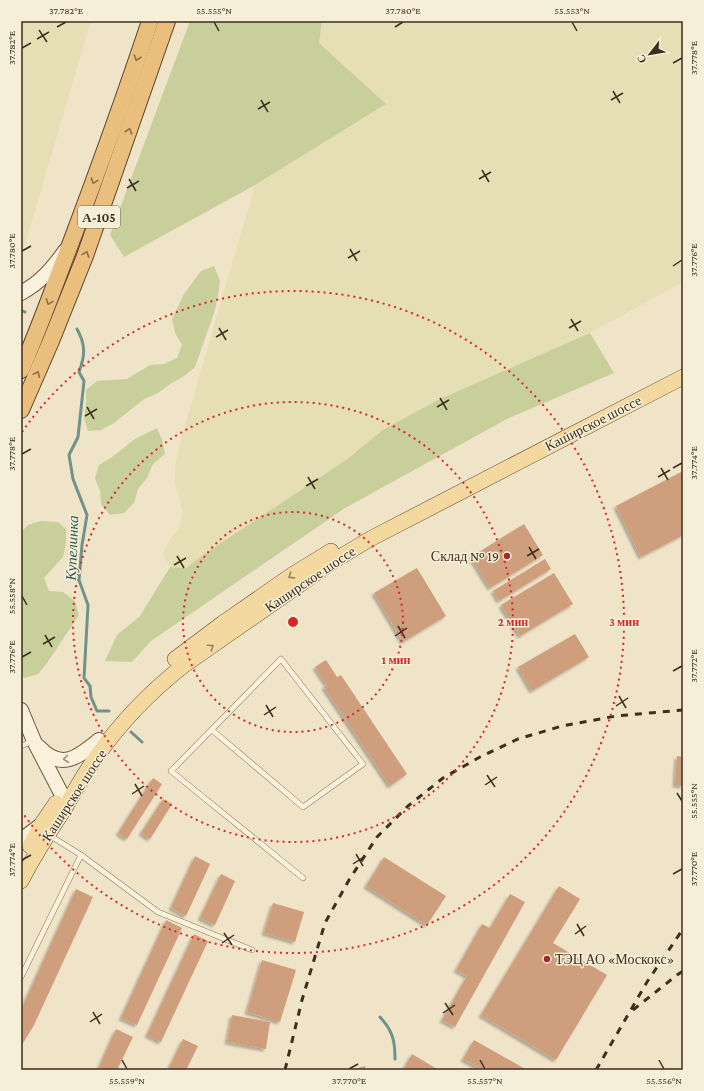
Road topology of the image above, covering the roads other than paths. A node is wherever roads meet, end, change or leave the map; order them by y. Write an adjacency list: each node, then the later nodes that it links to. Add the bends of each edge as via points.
1 (150, 21): 3 (highway, А-105, one-way to 3)
2 (167, 21): 8 (highway, А-105, one-way to 2, via 85,256)
3 (74, 237): 4 (main road, via 40,281); 6 (highway, А-105, one-way to 6)
4 (21, 293)
5 (683, 367): 11 (main road, Каширское шоссе, one-way to 11, via 359,534 292,575 223,623 159,673 133,698)
6 (21, 370)
7 (683, 377): 14 (main road, Каширское шоссе, one-way to 7, via 122,725 152,692 183,666 335,560 370,539)
8 (21, 410)
9 (22, 714): 12 (main road)
10 (212, 730): 10 (lane, via 281,659 363,764 303,807); 18 (lane, via 172,771)
11 (99, 740): 12 (main road, one-way to 12, via 69,760 51,757); 13 (main road, Каширское шоссе)
12 (27, 743): 13 (main road)
13 (62, 795): 14 (main road, Каширское шоссе)
14 (44, 830): 15 (main road); 16 (lane); 17 (main road, Каширское шоссе); 19 (main road, Каширское шоссе)
15 (21, 840)
16 (82, 854): 20 (lane, via 158,912); 21 (lane)
17 (21, 863)
18 (304, 878)
19 (21, 881)
20 (252, 950)
21 (21, 977)

